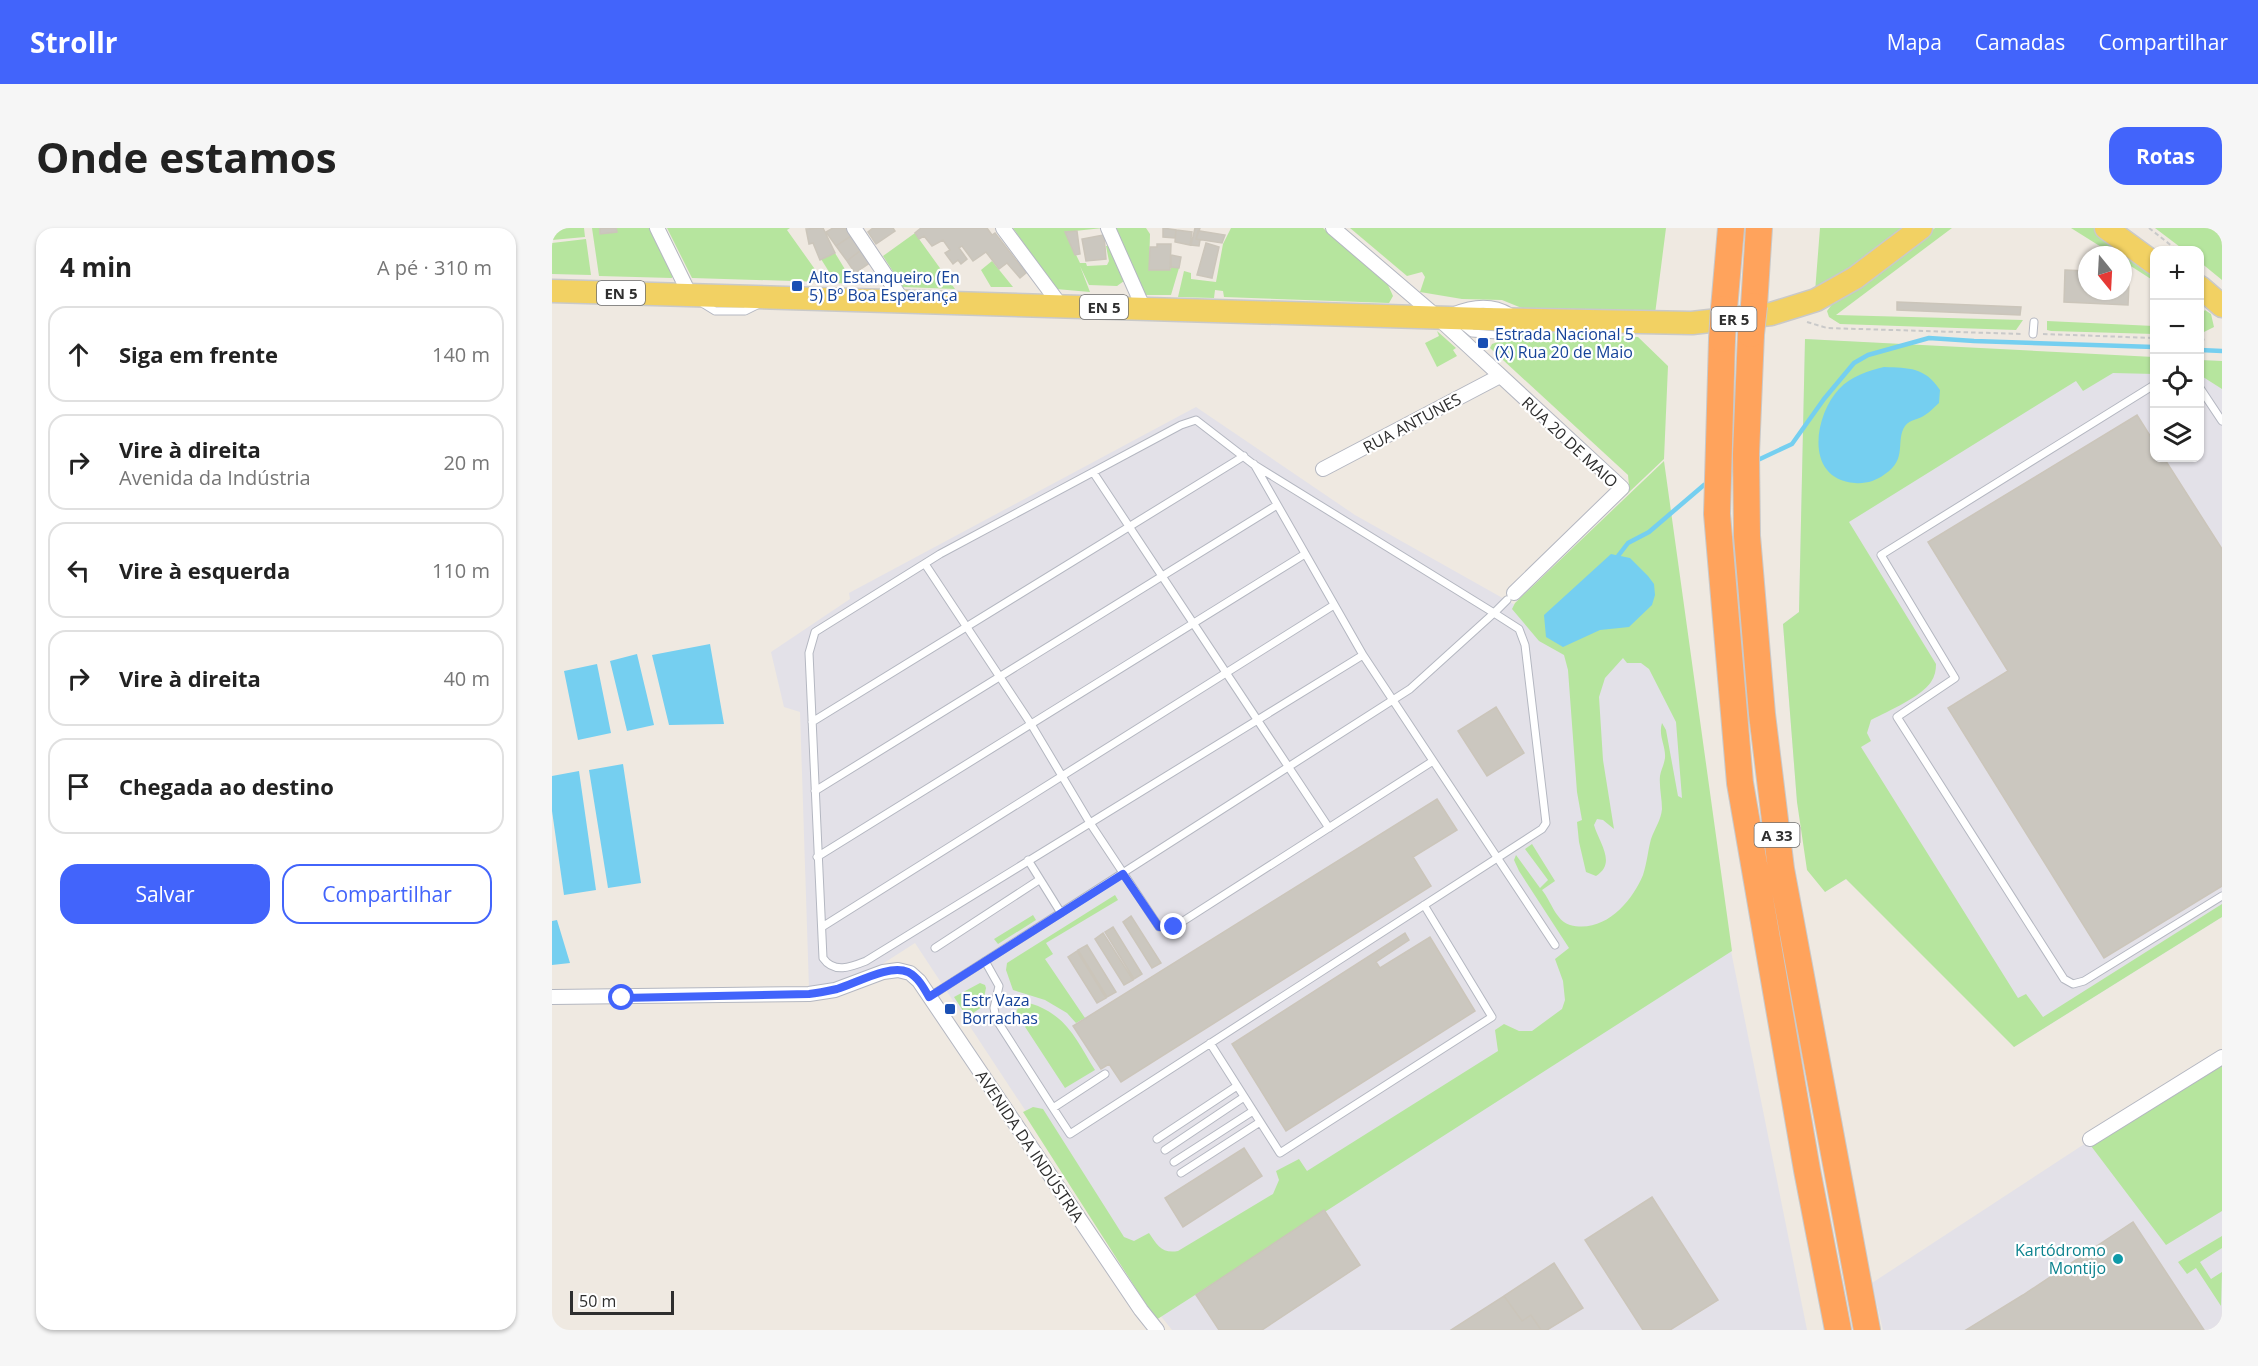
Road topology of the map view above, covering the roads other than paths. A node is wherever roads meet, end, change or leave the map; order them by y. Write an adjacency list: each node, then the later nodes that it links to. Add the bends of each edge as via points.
1 (657, 228): 15 (street)
2 (854, 228): 17 (street)
3 (1003, 228): 18 (street)
4 (1108, 228): 20 (street)
5 (1333, 228): 22 (street, RUA 20 DE MAIO)
6 (1731, 228): 84 (highway, A 33, bridge, via 1722,339 1717,514 1740,783)
7 (1759, 228): 85 (highway, A 33, bridge, via 1746,454 1747,537 1763,726 1781,868)
8 (1921, 228): 22 (main road, ER 5, via 1848,283 1822,297 1755,317 1692,323)
9 (2106, 228): 12 (main road)
10 (2126, 228): 11 (main road)
11 (2150, 248)
12 (2150, 260)
13 (552, 291): 15 (main road, EN 5)
14 (2204, 291): 19 (main road)
15 (690, 295): 17 (main road, EN 5)
16 (2204, 299): 21 (main road)
17 (903, 301): 18 (main road, EN 5)
18 (1061, 306): 20 (main road, EN 5)
19 (2222, 306)
20 (1144, 309): 22 (main road, EN 5)
21 (2222, 312)
22 (1446, 318): 25 (street, RUA 20 DE MAIO)
23 (2034, 322): 24 (lane)
24 (2033, 334)
25 (1500, 376): 31 (street, RUA ANTUNES); 38 (street, RUA 20 DE MAIO, via 1622,488)
26 (2150, 387): 61 (lane, via 1881,555 1955,678 1897,717 2064,979 2073,984 2084,981)
27 (2204, 394): 28 (lane)
28 (2222, 421)
29 (1244, 456): 30 (lane); 32 (lane, via 1196,420); 34 (lane)
30 (1253, 464): 33 (lane); 40 (lane)
31 (1323, 470)
32 (1094, 472): 34 (lane); 36 (lane)
33 (1276, 505): 35 (lane); 37 (lane)
34 (1129, 526): 37 (lane); 42 (lane)
35 (1305, 554): 39 (lane); 41 (lane)
36 (925, 564): 42 (lane); 48 (lane, via 814,633 809,653)
37 (1162, 575): 41 (lane); 45 (lane)
38 (1510, 597): 40 (lane)
39 (1334, 605): 43 (lane); 44 (lane)
40 (1494, 613): 46 (lane); 57 (lane, via 1519,629 1525,645 1546,823)
41 (1194, 623): 44 (lane); 49 (lane)
42 (967, 627): 45 (lane); 48 (lane)
43 (1363, 655): 46 (lane); 47 (lane)
44 (1227, 672): 47 (lane); 52 (lane)
45 (1000, 676): 49 (lane); 53 (lane)
46 (1393, 700): 50 (lane); 51 (lane)
47 (1258, 720): 51 (lane); 54 (lane)
48 (812, 722): 53 (lane)
49 (1031, 724): 52 (lane); 56 (lane)
50 (1433, 761): 55 (lane); 57 (lane)
51 (1289, 767): 55 (lane); 59 (lane)
52 (1061, 776): 54 (lane); 64 (lane)
53 (815, 791): 56 (lane)
54 (1090, 823): 58 (lane); 59 (lane)
55 (1329, 828): 59 (lane, via 1174,927 1159,927)
56 (817, 857): 64 (lane)
57 (1497, 858): 62 (lane); 65 (lane)
58 (1028, 860): 60 (lane); 64 (lane, via 866,961 848,968 834,968 823,958)
59 (1123, 874): 63 (lane)
60 (1039, 880): 63 (lane); 66 (lane)
61 (2222, 896)
62 (1424, 905): 70 (lane); 77 (lane, via 1492,1017 1280,1153)
63 (1061, 913): 67 (lane)
64 (822, 927)
65 (1555, 945)
66 (935, 948)
67 (985, 961): 68 (lane); 75 (lane, via 999,986 996,1019)
68 (929, 997): 69 (street, AVENIDA DA INDÚSTRIA, via 919,981 898,969 835,990 809,994); 83 (street, AVENIDA DA INDÚSTRIA)
69 (552, 998)
70 (1210, 1043): 73 (lane); 75 (lane, via 1070,1134)
71 (2222, 1057): 79 (street)
72 (1106, 1074): 75 (lane)
73 (1237, 1086): 74 (lane); 78 (lane)
74 (1244, 1097): 76 (lane); 80 (lane)
75 (1053, 1108)
76 (1253, 1111): 77 (lane); 81 (lane)
77 (1260, 1122): 82 (lane)
78 (1157, 1138)
79 (2090, 1138)
80 (1165, 1150)
81 (1174, 1162)
82 (1181, 1173)
83 (1157, 1330)
84 (1838, 1330)
85 (1867, 1330)

